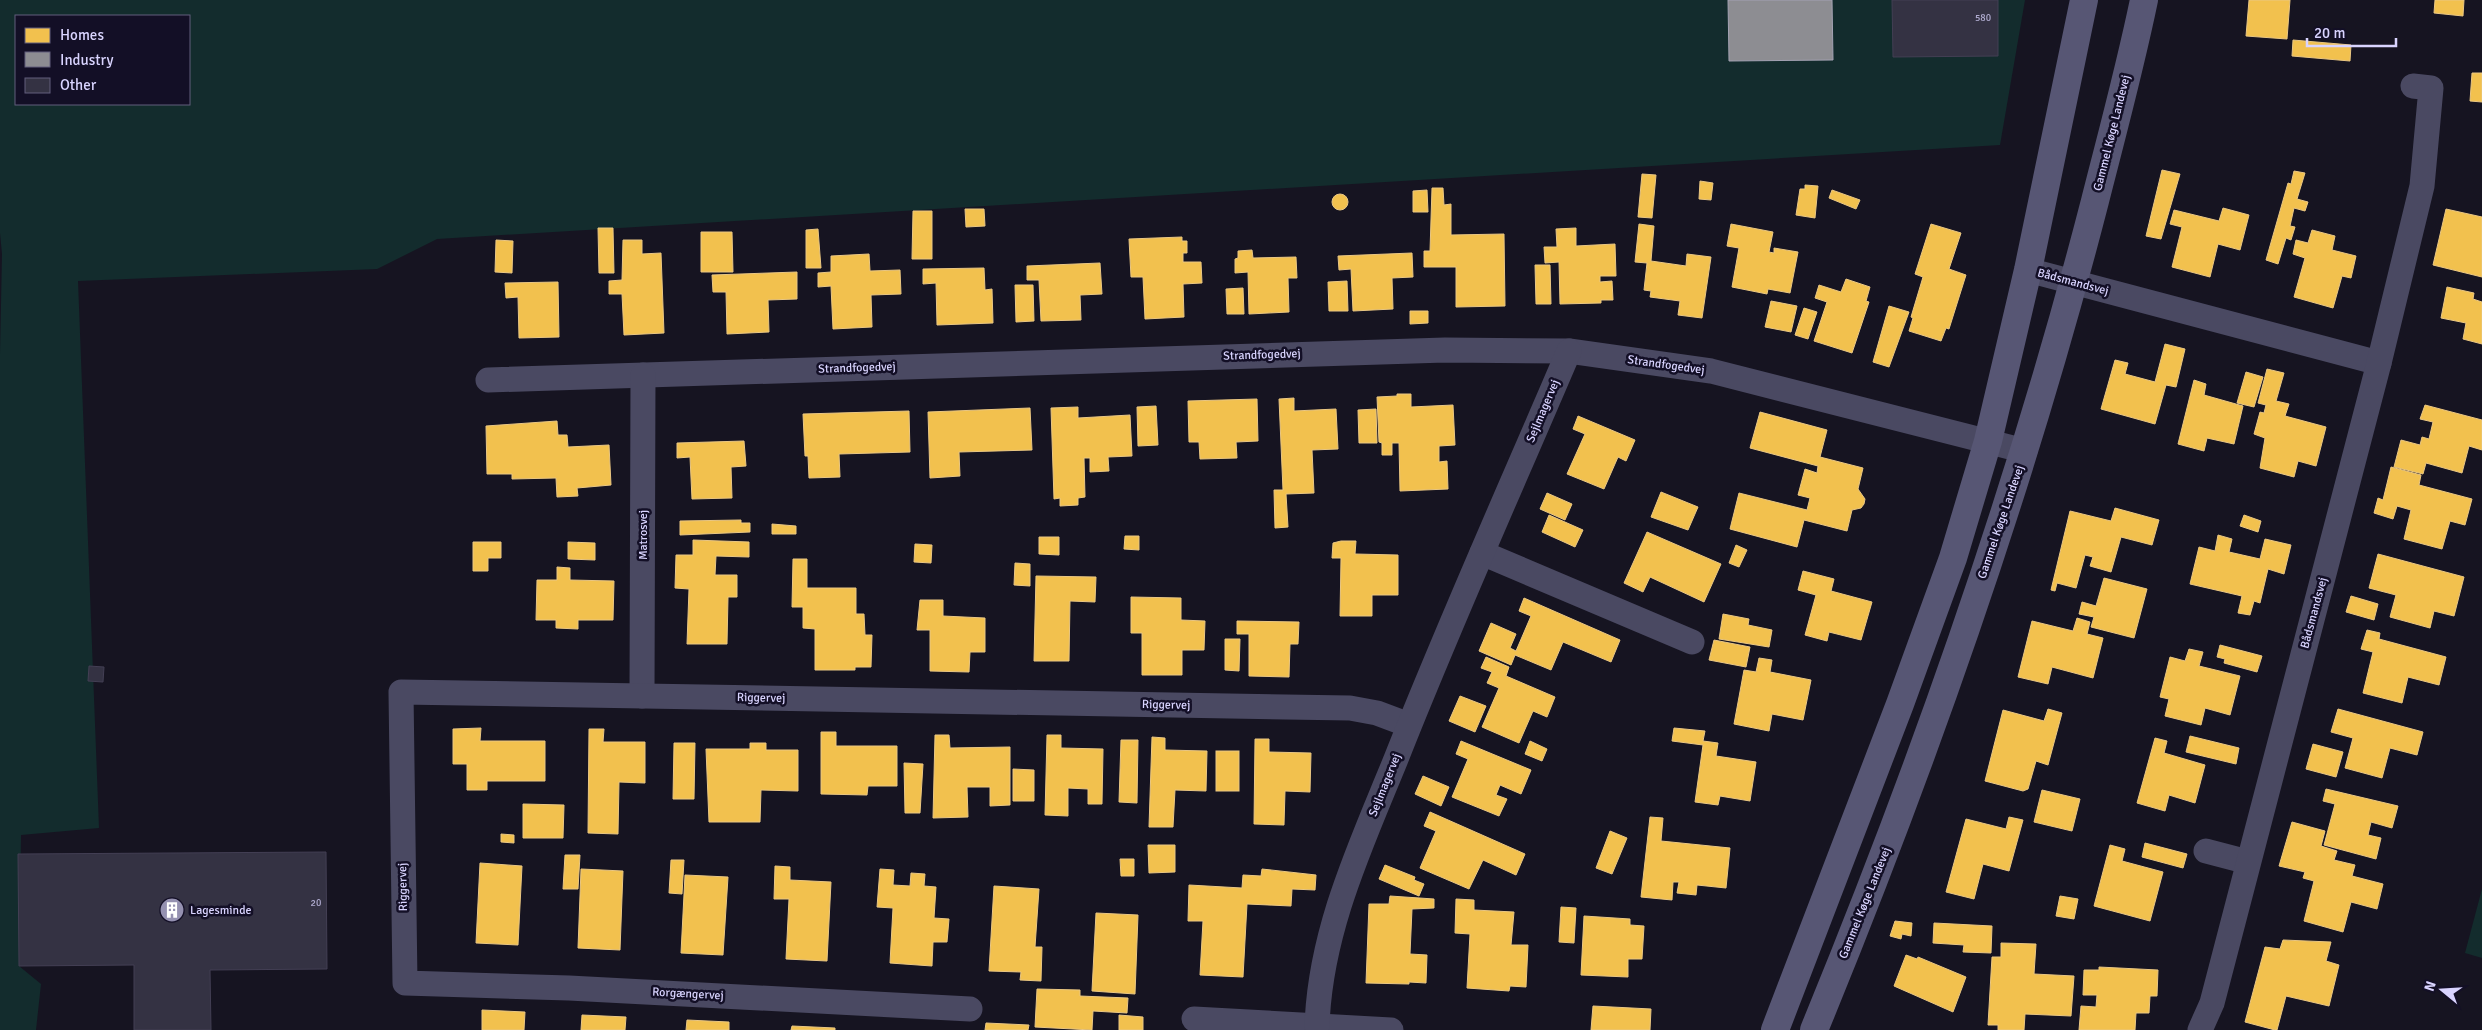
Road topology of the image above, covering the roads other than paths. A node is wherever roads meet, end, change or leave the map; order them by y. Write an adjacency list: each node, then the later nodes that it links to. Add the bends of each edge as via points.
1 (2084, 0): 4 (main road)
2 (2144, 0): 5 (main road, Gammel Køge Landevej)
3 (2413, 86): 7 (street, Bådsmandsvej, via 2431,88 2422,186)
4 (2028, 270): 5 (street, Bådsmandsvej); 10 (main road)
5 (2074, 282): 7 (street, Bådsmandsvej); 11 (main road, Gammel Køge Landevej)
6 (1568, 352): 8 (street, Strandfogedvej, via 1445,350); 10 (street, Strandfogedvej, via 1712,371); 12 (street, Sejlmagervej)
7 (2379, 363): 17 (street, Bådsmandsvej)
8 (643, 375): 9 (street, Strandfogedvej); 14 (street, Matrosvej)
9 (488, 380)
10 (1988, 441): 11 (street, Strandfogedvej); 23 (main road, via 1928,628)
11 (2025, 451): 24 (main road, Gammel Køge Landevej, via 1880,868)
12 (1482, 553): 13 (street); 15 (street, Sejlmagervej)
13 (1692, 642)
14 (642, 696): 15 (street, Riggervej, via 1350,708 1377,713); 18 (street, Riggervej, via 401,692)
15 (1409, 725): 21 (street, Sejlmagervej, via 1341,895 1318,997)
16 (2206, 851): 17 (street)
17 (2248, 862): 25 (street, Bådsmandsvej, via 2212,1003)
18 (404, 983): 19 (street, Rorgængervej, via 569,988)
19 (970, 1009)
20 (1194, 1019): 21 (street)
21 (1317, 1026): 22 (street)
22 (1391, 1030)
23 (1775, 1030)
24 (1814, 1030)
25 (2200, 1030)

